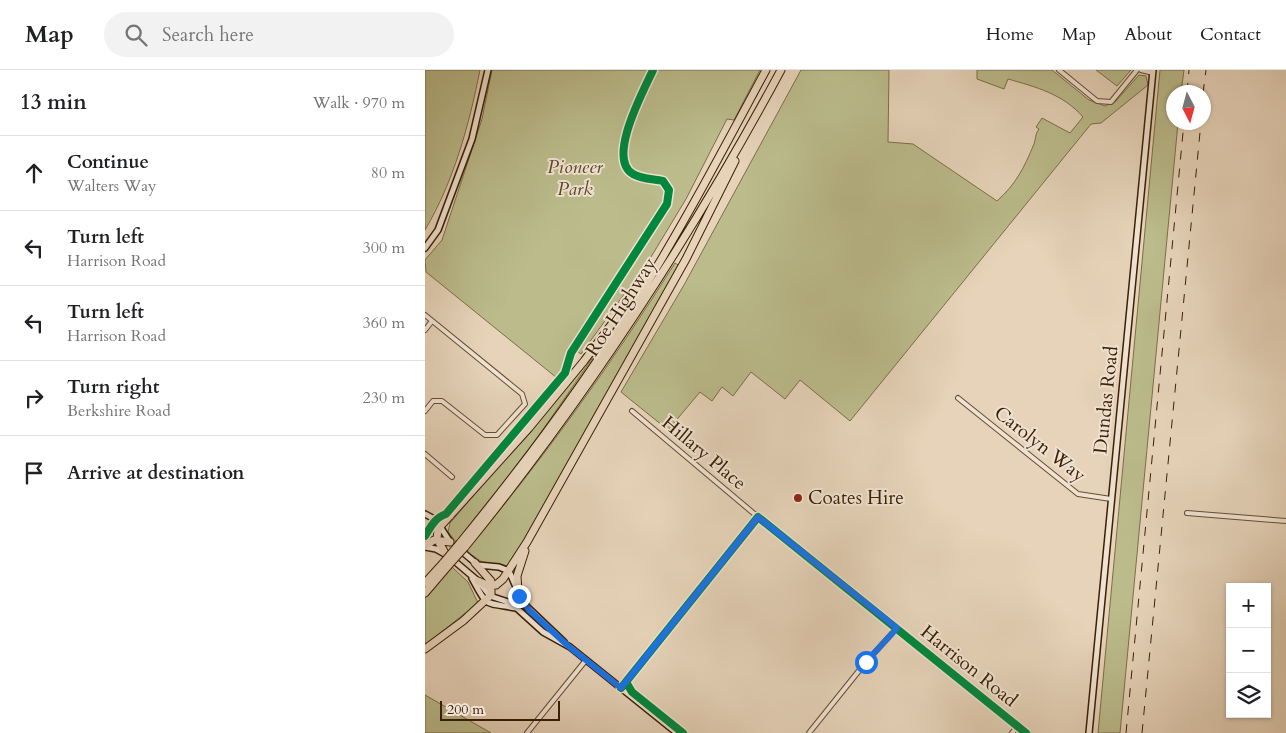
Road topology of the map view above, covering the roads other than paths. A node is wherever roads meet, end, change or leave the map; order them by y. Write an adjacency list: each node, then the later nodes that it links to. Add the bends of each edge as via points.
1 (488, 70): 8 (main road, via 472,139 438,230)
2 (766, 70): 9 (highway, Roe Highway)
3 (781, 70): 7 (highway, Roe Highway)
4 (1059, 70): 5 (street, via 1097,101 1111,102)
5 (1139, 70): 6 (street)
6 (1153, 72): 18 (main road, Dundas Road)
7 (751, 126): 28 (highway, via 719,197); 29 (highway, Roe Highway, via 669,264 610,353 533,460)
8 (425, 248)
9 (661, 259): 21 (highway, via 562,388); 29 (highway, Roe Highway, via 547,433)
10 (425, 315): 11 (street)
11 (432, 321): 12 (street); 14 (street, via 523,394 525,404 497,435 491,436 485,435 442,401 433,401)
12 (425, 330)
13 (958, 398): 18 (street, Carolyn Way, via 1078,494)
14 (425, 411)
15 (632, 411): 22 (street, Hillary Place)
16 (425, 454): 17 (street)
17 (452, 477)
18 (1111, 500): 54 (main road, Dundas Road)
19 (1187, 513): 24 (street)
20 (425, 514): 23 (main road)
21 (452, 515): 23 (highway); 25 (highway)
22 (758, 517): 43 (street, Harrison Road); 47 (street)
23 (437, 520): 25 (main road)
24 (1286, 521)
25 (440, 527): 26 (highway); 27 (main road)
26 (437, 539): 27 (highway); 30 (highway); 31 (highway)
27 (450, 542): 33 (main road)
28 (527, 542): 34 (highway); 39 (highway, via 517,576)
29 (463, 545): 32 (highway, Roe Highway, bridge)
30 (425, 546): 31 (main road)
31 (445, 553): 35 (main road)
32 (446, 564): 37 (highway, Roe Highway); 40 (highway, Roe Highway)
33 (475, 564): 34 (main road, via 502,567); 38 (highway)
34 (509, 571): 38 (highway); 39 (main road)
35 (469, 573): 36 (main road); 41 (main road)
36 (478, 581): 38 (highway); 41 (main road)
37 (425, 584)
38 (493, 586): 41 (highway)
39 (518, 592): 44 (main road, via 529,610)
40 (425, 593)
41 (489, 601): 42 (main road); 42 (main road, via 507,601); 45 (highway)
42 (516, 608): 44 (main road, via 543,632)
43 (897, 628): 48 (street, Harrison Road); 51 (street)
44 (567, 645): 46 (main road)
45 (425, 649)
46 (586, 660): 47 (main road); 49 (street)
47 (621, 688): 50 (main road)
48 (1018, 726): 52 (street); 53 (street, Harrison Road)
49 (527, 733)
50 (677, 733)
51 (809, 733)
52 (1012, 733)
53 (1026, 733)
54 (1089, 733)

